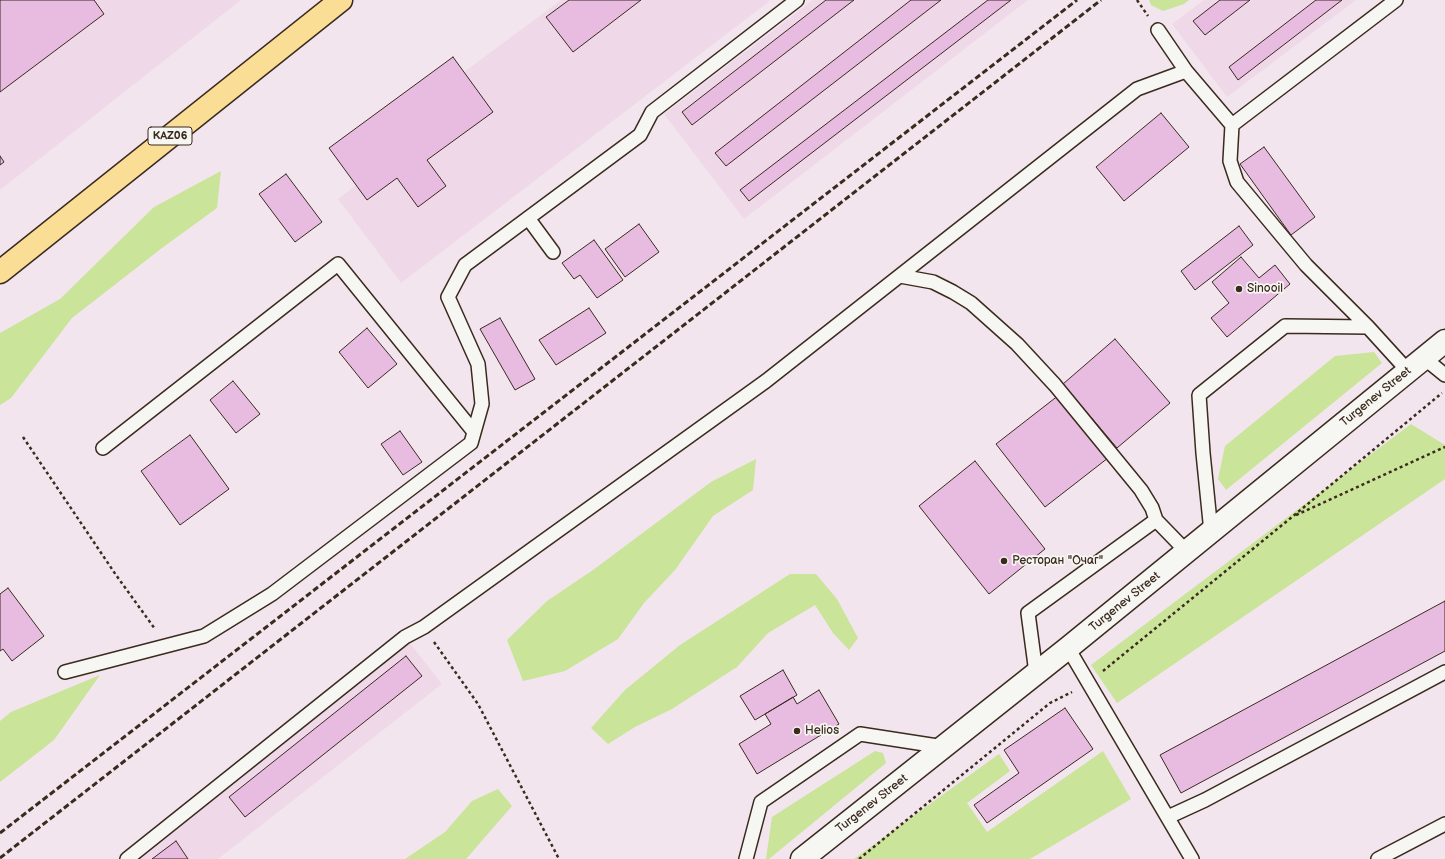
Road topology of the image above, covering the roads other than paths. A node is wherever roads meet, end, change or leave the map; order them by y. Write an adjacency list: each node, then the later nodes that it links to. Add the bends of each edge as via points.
1 (341, 0): 9 (highway, KАZ06)
2 (797, 0): 7 (lane, via 652,112 640,135)
3 (1396, 0): 6 (lane)
4 (1158, 30): 5 (lane)
5 (1186, 71): 6 (lane); 10 (lane, via 1137,89)
6 (1232, 125): 11 (lane, via 1230,161 1237,182 1306,265)
7 (528, 218): 8 (lane); 15 (lane, via 465,265 448,297 478,364 482,404)
8 (553, 252)
9 (0, 272)
10 (900, 276): 17 (lane, via 933,282 953,292 971,304 1017,344 1055,385 1141,490); 27 (lane, via 766,381 424,628 405,637)
11 (1368, 327): 13 (lane); 18 (lane, via 1285,326 1199,395)
12 (1445, 341): 13 (main road, Turgenev Street)
13 (1416, 365): 14 (lane); 18 (main road, Turgenev Street)
14 (1445, 375)
15 (474, 432): 16 (lane, via 338,264); 21 (lane, via 470,443 272,594 204,636)
16 (103, 448)
17 (1156, 520): 19 (lane); 23 (lane, via 1028,613)
18 (1211, 532): 19 (main road, Turgenev Street)
19 (1187, 552): 20 (main road, Turgenev Street)
20 (1068, 648): 23 (main road, Turgenev Street); 25 (lane)
21 (65, 672)
22 (1445, 672): 25 (lane)
23 (1036, 673): 24 (main road, Turgenev Street)
24 (944, 747): 28 (lane, via 860,734 761,802); 29 (main road, Turgenev Street)
25 (1168, 818): 30 (lane)
26 (1445, 824): 31 (lane)
27 (127, 859)
28 (746, 859)
29 (802, 859)
30 (1192, 859)
31 (1378, 859)

